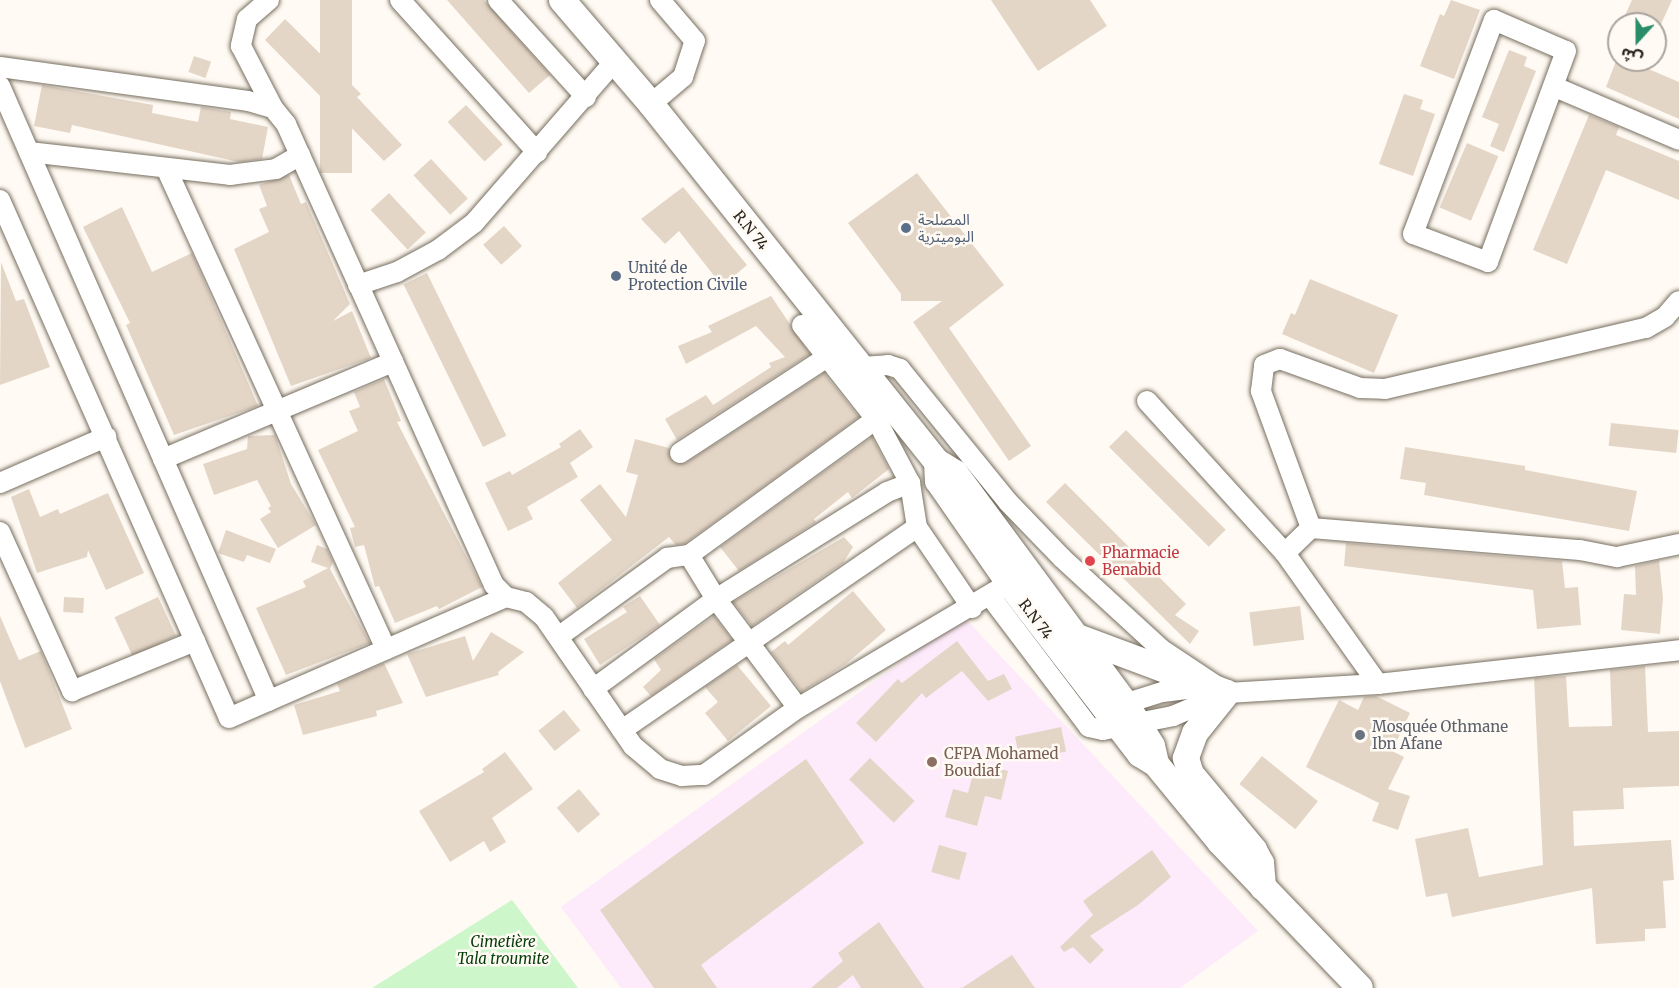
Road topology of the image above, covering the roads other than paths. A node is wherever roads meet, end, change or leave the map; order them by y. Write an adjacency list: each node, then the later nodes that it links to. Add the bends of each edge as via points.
1 (269, 0): 12 (street, via 247,19 241,46)
2 (400, 0): 15 (street)
3 (498, 0): 10 (street)
4 (562, 0): 6 (main road, R.N 74)
5 (660, 0): 11 (street, via 695,41 682,77)
6 (614, 62): 10 (street); 11 (main road, R.N 74)
7 (0, 67): 12 (street, via 248,100)
8 (0, 86): 14 (street)
9 (1555, 87): 9 (street, via 1566,51 1494,20 1413,234 1488,262); 13 (street)
10 (586, 97): 15 (street)
11 (651, 104): 24 (main road, R.N 74)
12 (273, 108): 16 (street, via 286,124)
13 (1679, 140)
14 (29, 152): 17 (street); 32 (street)
15 (537, 152): 19 (street, via 474,223 438,250 397,272)
16 (300, 155): 17 (street, via 256,175); 19 (street)
17 (166, 168): 26 (street)
18 (1, 206): 29 (street)
19 (358, 285): 23 (street)
20 (1679, 301): 36 (street, via 1665,317 1646,328 1385,389 1360,388 1280,359 1264,365 1261,392)
21 (802, 325): 22 (street)
22 (827, 357): 27 (street); 30 (street)
23 (393, 362): 26 (street); 42 (street, via 494,585)
24 (861, 367): 28 (street, via 888,365 900,369); 31 (main road, R.N 74)
25 (1147, 401): 39 (street)
26 (276, 409): 32 (street); 49 (street)
27 (876, 419): 34 (street); 40 (street)
28 (954, 435): 31 (street); 53 (street, via 1008,502 1062,558 1161,649)
29 (106, 437): 33 (street); 47 (street)
30 (680, 453)
31 (933, 457): 41 (main road, R.N 74, via 938,481); 46 (main road, R.N 74, via 955,473)
32 (163, 459): 54 (street)
33 (0, 483)
34 (910, 483): 35 (street); 43 (street, via 887,492)
35 (917, 527): 44 (street); 48 (street)
36 (1311, 528): 38 (street, via 1580,550 1617,557); 39 (street)
37 (0, 532): 47 (street, via 72,691)
38 (1679, 544)
39 (1285, 553): 51 (street)
40 (689, 555): 43 (street); 45 (street, via 667,558)
41 (999, 590): 44 (street); 56 (main road, R.N 74)
42 (506, 597): 45 (street, via 526,602 544,617); 49 (street)
43 (716, 599): 48 (street); 52 (street)
44 (972, 608): 55 (street)
45 (558, 637): 52 (street)
46 (1080, 638): 53 (main road); 56 (main road, R.N 74)
47 (195, 641): 54 (street, via 229,718)
48 (748, 641): 55 (street); 57 (street)
49 (386, 649): 54 (street)
50 (1679, 650): 51 (street)
51 (1378, 684): 53 (street)
52 (593, 689): 57 (street)
53 (1227, 693): 56 (street, via 1173,716); 58 (main road, via 1195,733 1186,758 1191,774 1254,850 1261,863)
54 (269, 701)
55 (798, 708): 57 (street, via 704,775 682,776 660,769)
56 (1121, 715): 58 (main road, R.N 74, via 1140,754 1155,764)
57 (622, 730)
58 (1263, 888): 59 (main road, R.N 74)
59 (1360, 988)

